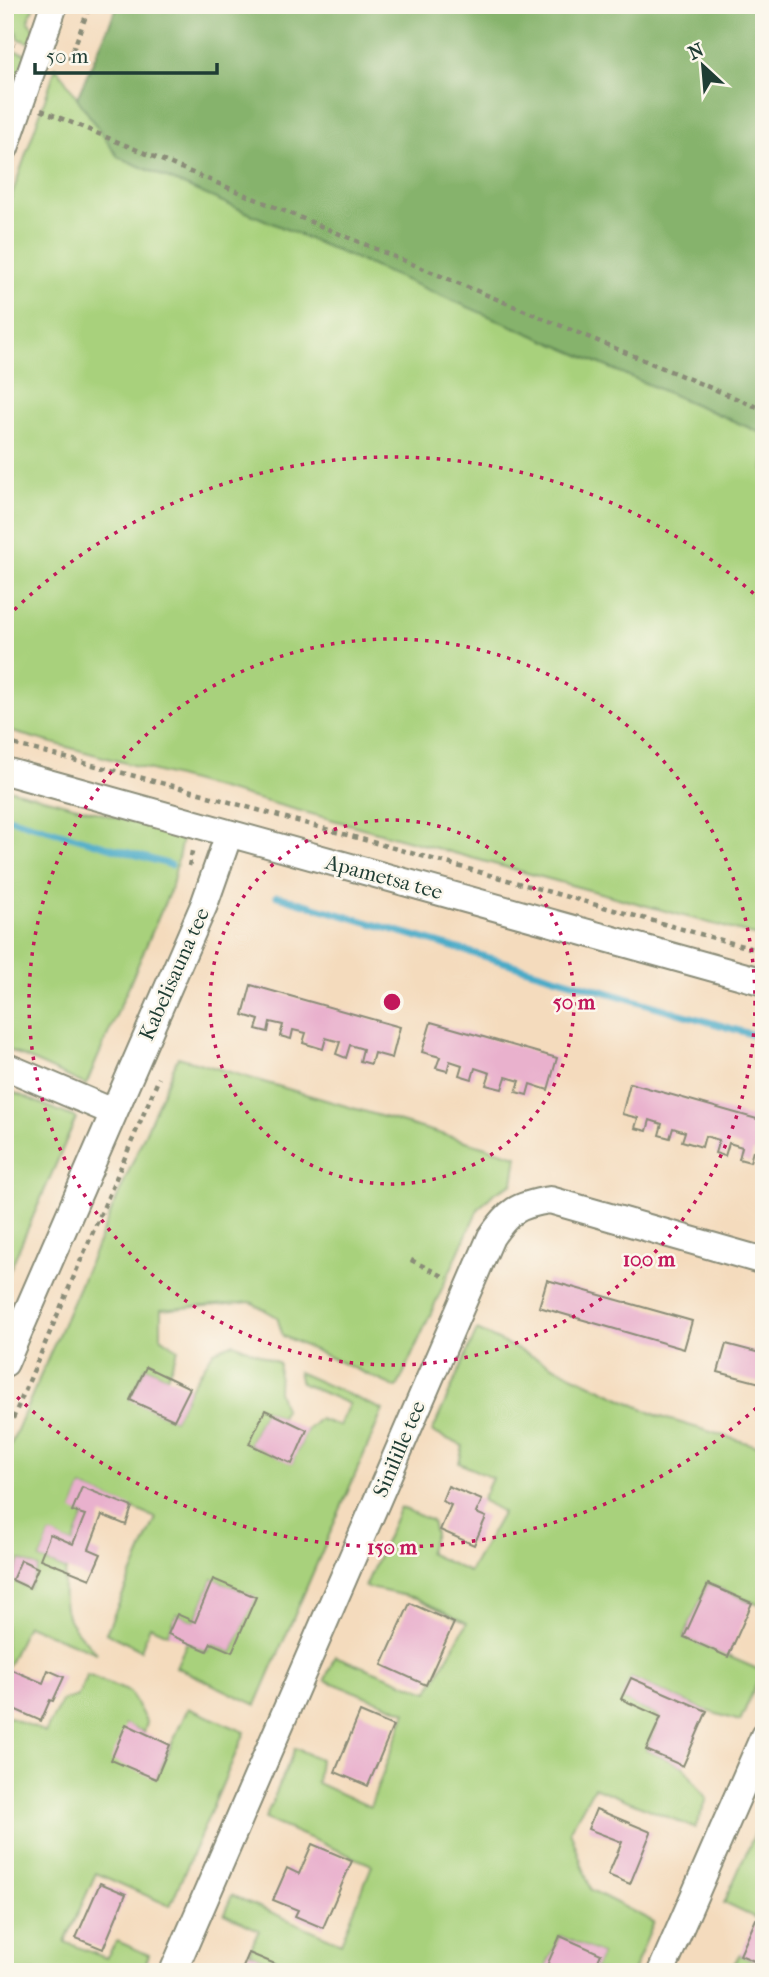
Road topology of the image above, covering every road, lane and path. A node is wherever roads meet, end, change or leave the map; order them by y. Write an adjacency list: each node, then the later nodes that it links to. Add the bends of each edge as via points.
1 (7, 5): 3 (path)
2 (54, 5): 4 (street)
3 (5, 19)
4 (21, 102): 5 (street); 6 (path)
5 (5, 148)
6 (764, 410)
7 (5, 771): 9 (street, Apametsa tee)
8 (208, 796): 10 (path)
9 (229, 834): 11 (street, Apametsa tee); 13 (street, Kabelisauna tee, via 204,905)
10 (764, 952)
11 (764, 982)
12 (5, 1066): 13 (street)
13 (113, 1112): 17 (street, Kabelisauna tee)
14 (411, 1260): 16 (path)
15 (764, 1261): 19 (street, Sinilille tee, via 550,1200 506,1215 491,1237)
16 (451, 1280)
17 (5, 1363)
18 (764, 1736): 20 (street)
19 (173, 1972)
20 (661, 1972)

